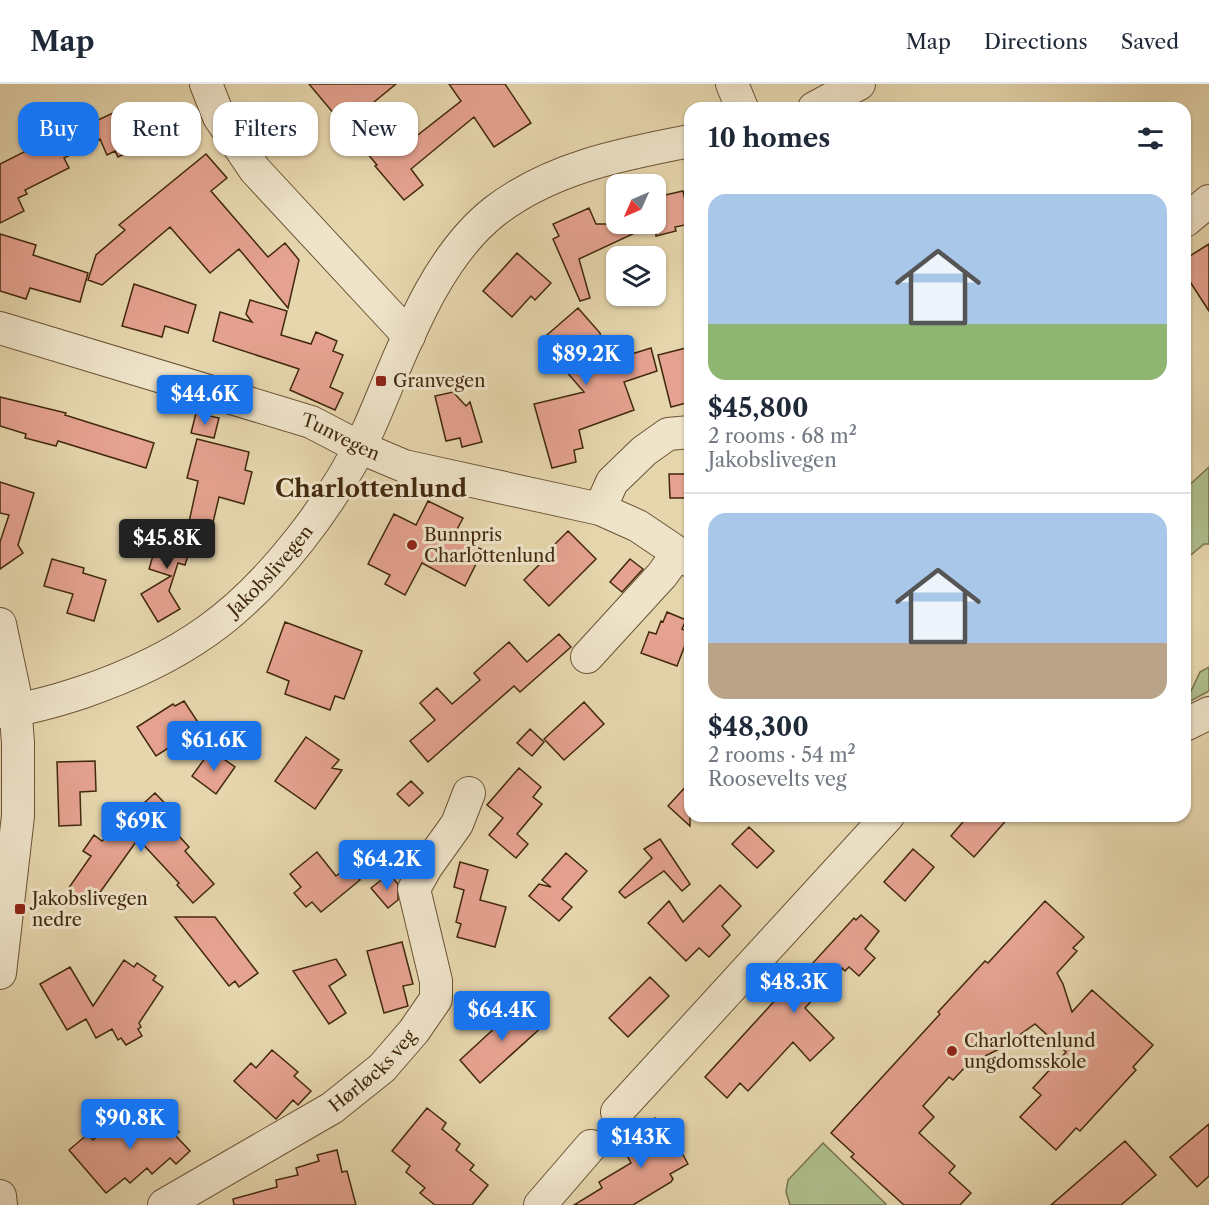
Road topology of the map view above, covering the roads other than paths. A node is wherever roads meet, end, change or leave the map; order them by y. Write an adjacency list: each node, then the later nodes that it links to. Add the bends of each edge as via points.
1 (206, 84): 10 (street, via 219,117 255,170)
2 (732, 84): 4 (street)
3 (859, 84): 5 (street)
4 (740, 102)
5 (825, 102)
6 (684, 142): 10 (street, Jakobslivegen, via 591,163 538,184 493,212 460,247)
7 (1209, 201): 8 (street)
8 (1191, 216)
9 (0, 328): 12 (street, Tunvegen, via 311,422)
10 (409, 336): 12 (street, Jakobslivegen)
11 (684, 433): 13 (street, via 668,434 644,451 612,482)
12 (359, 447): 13 (street, Tunvegen, via 404,466); 17 (street, Jakobslivegen, via 338,485 290,552 262,583 208,630 109,683 42,705)
13 (600, 509): 14 (street, Tunvegen, via 638,526)
14 (684, 557): 16 (street, Tunvegen, via 662,575)
15 (0, 624): 17 (street, via 8,654)
16 (587, 657)
17 (8, 711): 22 (street, via 18,816)
18 (1209, 713): 19 (street)
19 (1191, 722)
20 (470, 793): 27 (street, Hørløcks veg, via 458,824 414,889 436,981 436,999 414,1031 382,1068 332,1108)
21 (883, 822): 23 (street)
22 (1, 955)
23 (617, 1112)
24 (591, 1146): 28 (street)
25 (0, 1196): 26 (street)
26 (1, 1205)
27 (164, 1205)
28 (540, 1205)

